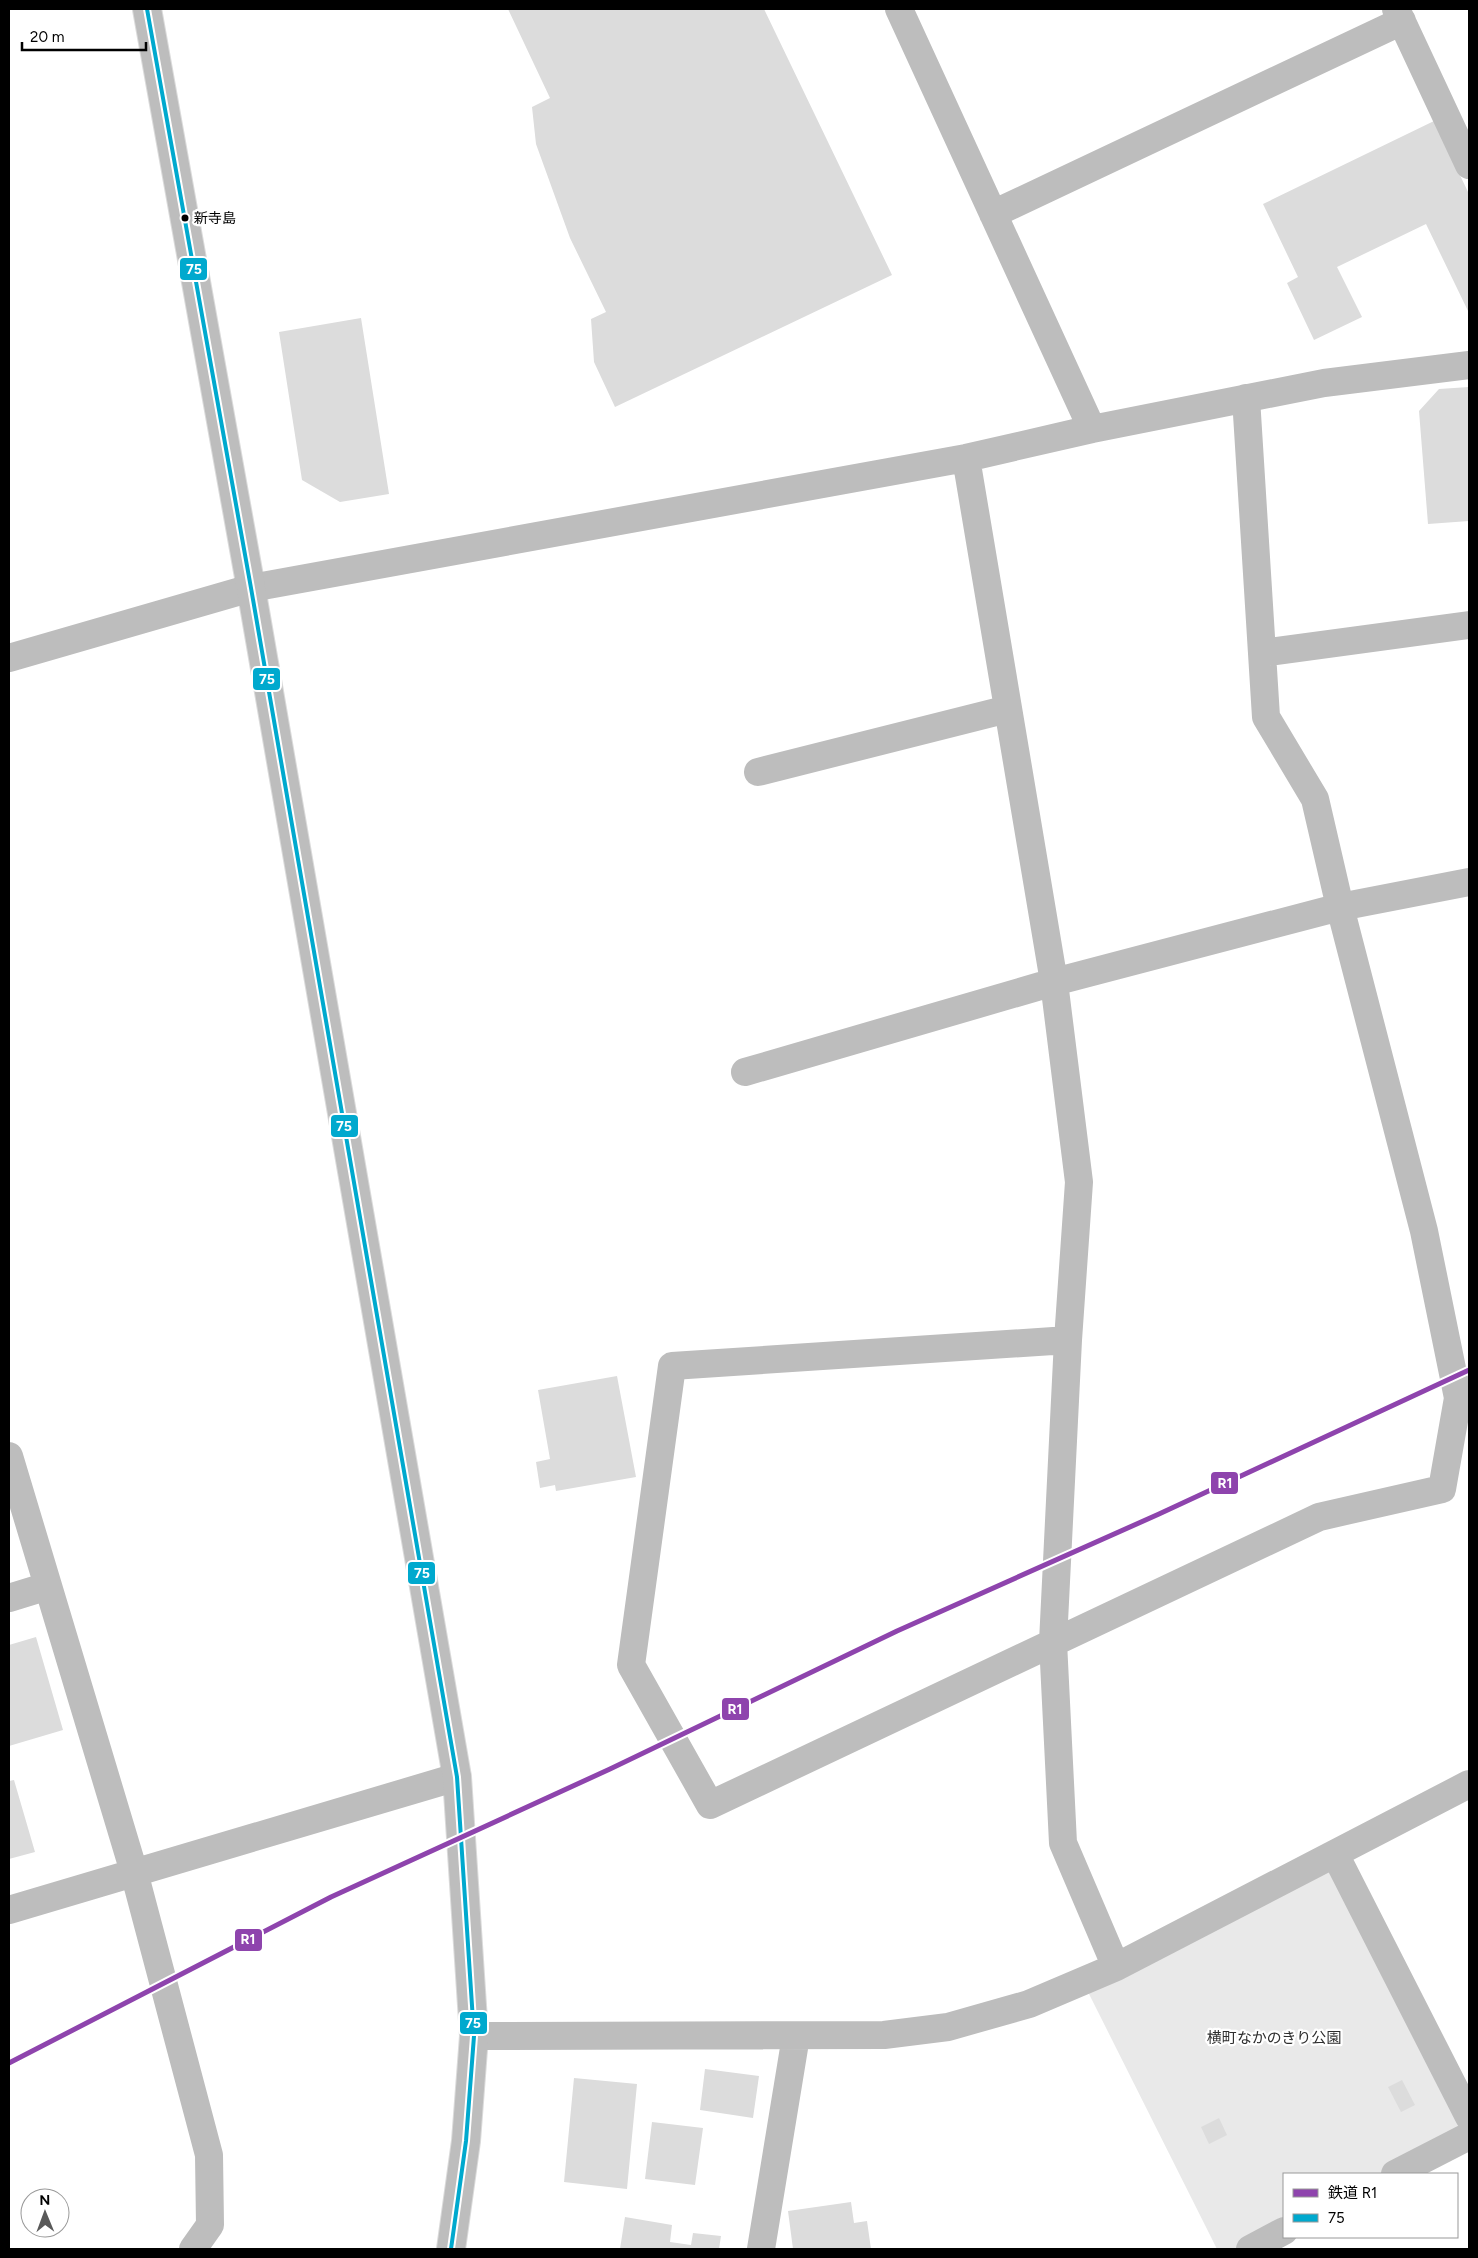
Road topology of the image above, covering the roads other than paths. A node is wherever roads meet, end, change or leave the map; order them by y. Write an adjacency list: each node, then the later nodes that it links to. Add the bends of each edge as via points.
1 (147, 9): 10 (main road)
2 (899, 9): 5 (main road)
3 (1399, 15): 4 (main road); 5 (main road)
4 (1469, 165)
5 (993, 214): 8 (main road)
6 (1469, 366): 7 (main road, via 1324,383)
7 (1246, 398): 8 (main road); 12 (main road)
8 (1092, 429): 9 (main road)
9 (966, 458): 10 (main road); 14 (main road)
10 (251, 588): 13 (main road); 25 (main road)
11 (1469, 625): 12 (main road)
12 (1262, 653): 17 (main road, via 1266,717 1315,799)
13 (9, 658)
14 (1008, 709): 15 (main road); 18 (main road)
15 (758, 772)
16 (1469, 882): 17 (main road)
17 (1340, 907): 18 (main road); 24 (main road, via 1424,1231 1458,1398 1442,1489 1319,1517)
18 (1054, 982): 19 (main road); 20 (main road, via 1079,1182)
19 (745, 1072)
20 (1068, 1340): 24 (main road); 24 (main road, via 672,1366 631,1665 710,1805)
21 (9, 1456): 22 (main road)
22 (48, 1586): 23 (main road); 28 (main road)
23 (9, 1598)
24 (1053, 1642): 30 (main road, via 1063,1842)
25 (457, 1777): 28 (main road); 31 (main road)
26 (1469, 1784): 27 (main road)
27 (1335, 1854): 30 (main road); 33 (main road)
28 (134, 1872): 29 (main road); 37 (main road, via 209,2155 210,2225)
29 (9, 1910)
30 (1116, 1968): 32 (main road, via 1029,2004 948,2028 884,2036)
31 (474, 2036): 32 (main road); 38 (main road, via 466,2141)
32 (796, 2036): 39 (main road)
33 (1469, 2117)
34 (1469, 2136): 35 (main road)
35 (1397, 2173)
36 (1283, 2232): 40 (main road)
37 (193, 2249)
38 (451, 2249)
39 (761, 2249)
40 (1250, 2249)

